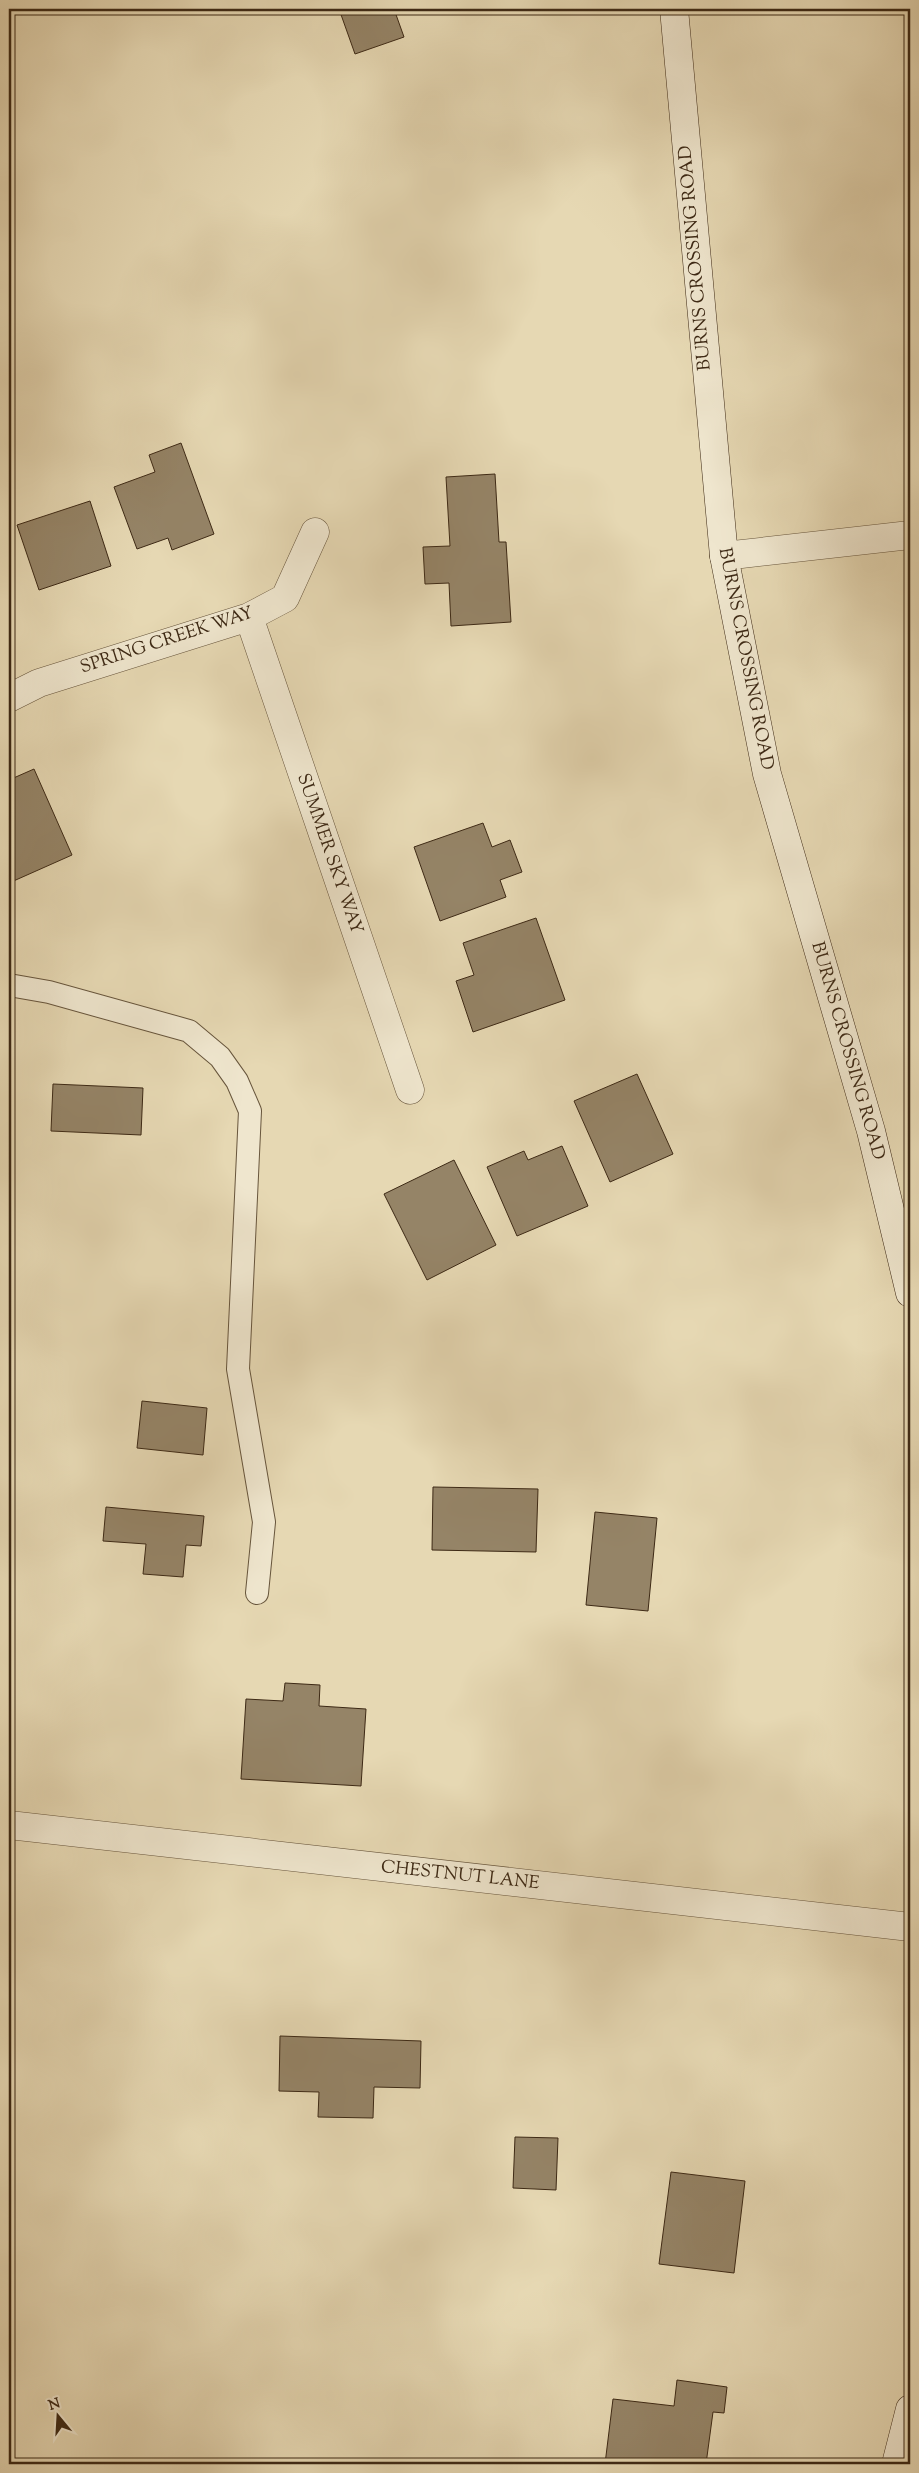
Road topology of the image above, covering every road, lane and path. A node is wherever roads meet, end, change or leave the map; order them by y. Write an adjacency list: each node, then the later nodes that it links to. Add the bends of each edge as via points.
1 (674, 9): 4 (street, BURNS CROSSING ROAD)
2 (315, 532): 5 (street, SPRING CREEK WAY, via 285,598)
3 (910, 534): 4 (street)
4 (724, 556): 9 (street, BURNS CROSSING ROAD, via 767,774 871,1131)
5 (249, 617): 6 (street, SPRING CREEK WAY, via 39,683); 8 (street, SUMMER SKY WAY)
6 (9, 698)
7 (9, 985): 10 (lane, via 49,992 188,1031 220,1057 237,1081 250,1111 238,1369 264,1522)
8 (410, 1090)
9 (910, 1292)
10 (256, 1593)
11 (9, 1825): 12 (street, CHESTNUT LANE)
12 (910, 1927)
13 (910, 2408): 14 (street)
14 (896, 2464)

